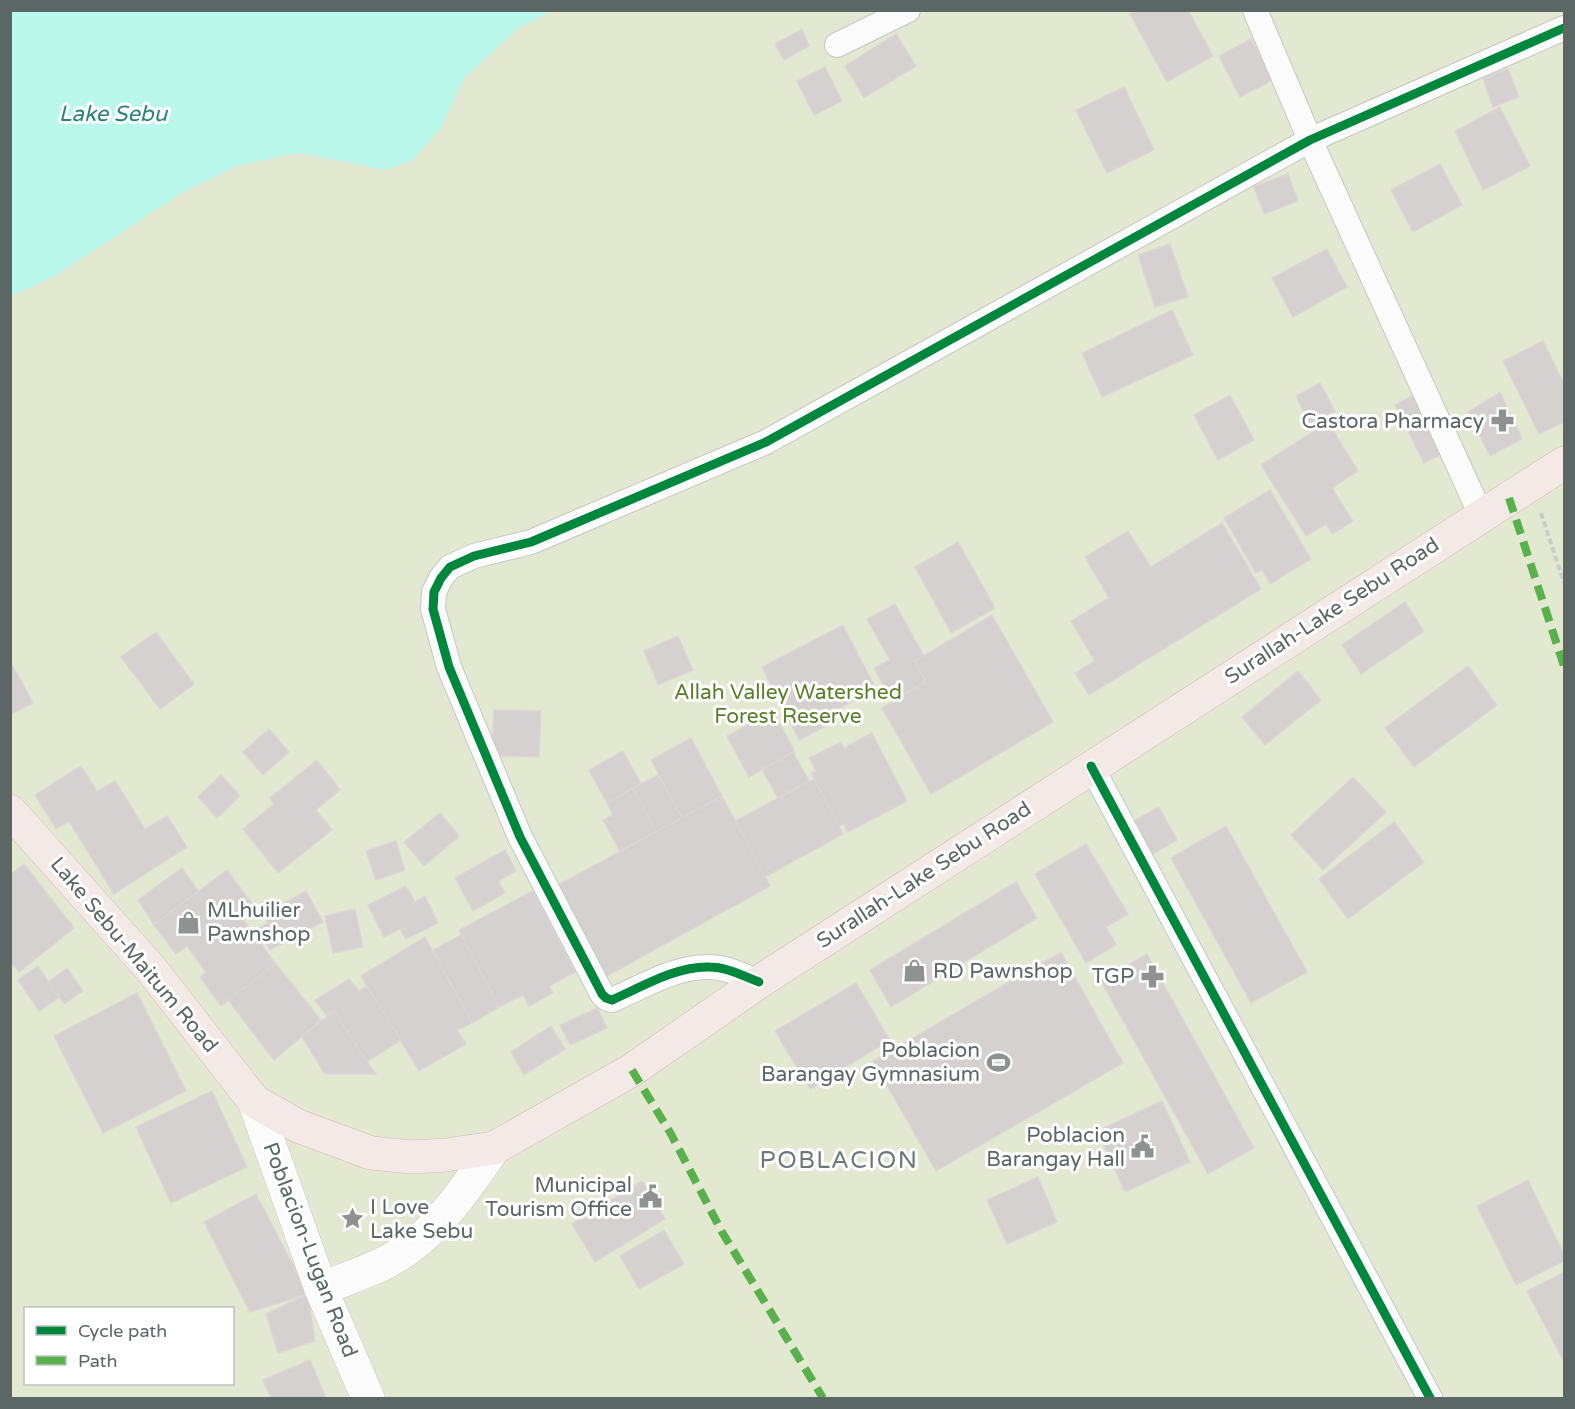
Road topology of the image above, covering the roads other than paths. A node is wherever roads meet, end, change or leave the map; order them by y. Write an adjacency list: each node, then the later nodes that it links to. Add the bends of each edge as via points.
1 (908, 10): 4 (street)
2 (1255, 10): 5 (street)
3 (1564, 28): 5 (street)
4 (837, 45)
5 (1311, 140): 7 (street); 10 (street, via 766,442 531,542 474,556 450,567 441,578 434,592 433,609 449,667 520,837 602,994 612,1000 691,968 730,970)
6 (1564, 463): 7 (main road, Surallah-Lake Sebu Road)
7 (1481, 515): 8 (main road, Surallah-Lake Sebu Road)
8 (1091, 766): 10 (main road, Surallah-Lake Sebu Road); 15 (street)
9 (10, 811): 11 (main road, Lake Sebu-Maitum Road, via 152,969)
10 (759, 982): 12 (main road, Surallah-Lake Sebu Road, via 632,1070)
11 (254, 1101): 12 (main road, Surallah-Lake Sebu Road, via 298,1126 371,1153 446,1155); 13 (main road, Poblacion-Lugan Road)
12 (494, 1149): 13 (main road, via 459,1197 413,1245 385,1262)
13 (321, 1289): 14 (main road, Poblacion-Lugan Road)
14 (368, 1398)
15 (1430, 1398)

